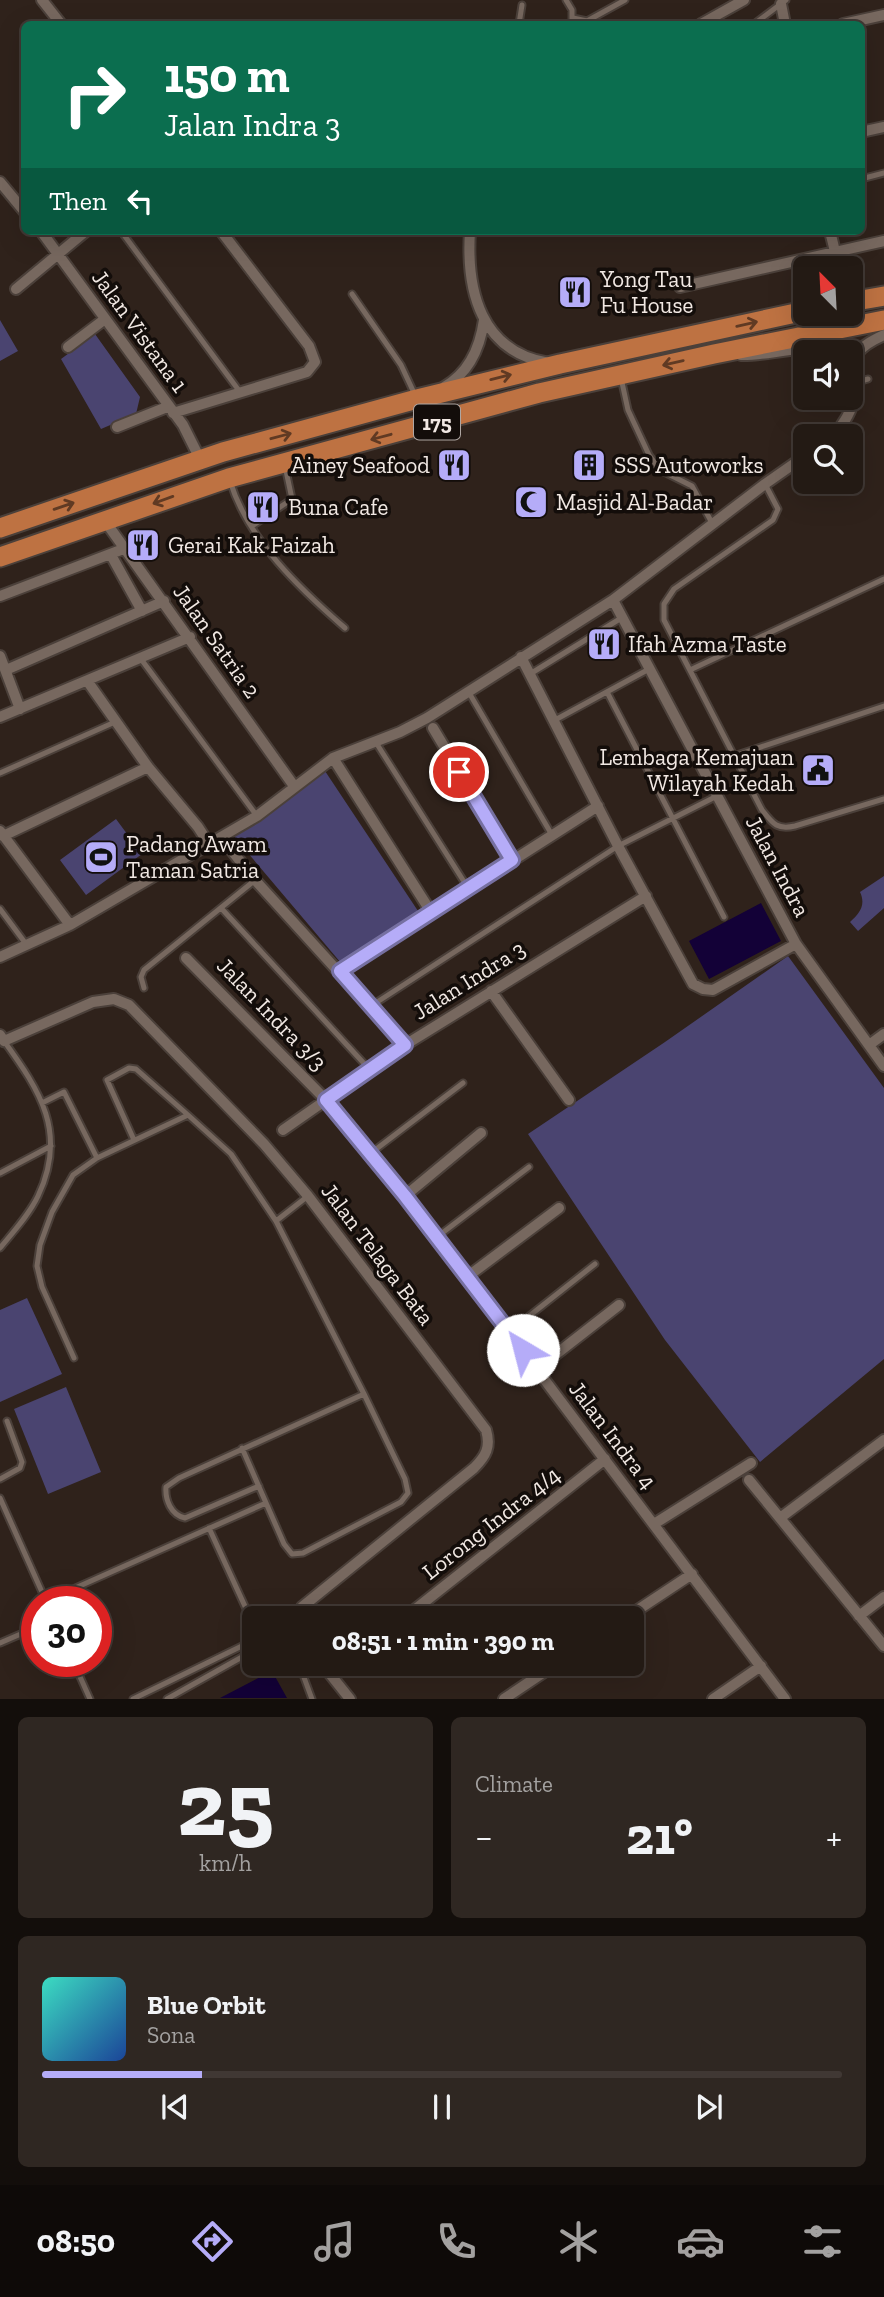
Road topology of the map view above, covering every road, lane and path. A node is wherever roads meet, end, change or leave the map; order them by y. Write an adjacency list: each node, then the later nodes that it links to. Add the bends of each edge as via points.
1 (42, 0): 8 (street)
2 (566, 0): 10 (lane)
3 (625, 0): 10 (lane, via 587,21)
4 (744, 0): 11 (street)
5 (783, 2): 12 (lane); 13 (street)
6 (522, 5): 9 (lane)
7 (884, 15): 14 (street)
8 (59, 21)
9 (519, 21)
10 (573, 21)
11 (706, 21)
12 (758, 21)
13 (785, 21)
14 (857, 21)
15 (884, 127): 16 (street)
16 (865, 131)
17 (884, 173): 18 (lane)
18 (865, 177)
19 (0, 181): 20 (street)
20 (21, 207)
21 (44, 235): 29 (street, Jalan Vistana 1)
22 (81, 235): 29 (street)
23 (124, 235): 49 (lane)
24 (224, 235): 49 (street, via 315,358 307,372)
25 (470, 235): 38 (street, via 471,278)
26 (831, 235): 28 (street)
27 (884, 241): 28 (street)
28 (835, 252): 30 (street); 31 (street)
29 (59, 253): 32 (street); 37 (street, Jalan Vistana 1)
30 (836, 256)
31 (680, 287)
32 (16, 289)
33 (352, 294): 50 (lane, via 401,365)
34 (884, 296): 35 (highway)
35 (863, 300)
36 (793, 314): 45 (highway, 175, one-way to 36)
37 (105, 319): 42 (street); 51 (street, Jalan Vistana 1)
38 (484, 320): 45 (street, via 516,352); 50 (street, via 467,367 449,384)
39 (884, 320): 44 (highway, 175)
40 (884, 335): 41 (street)
41 (863, 346)
42 (68, 347)
43 (793, 351): 44 (street, via 758,356)
44 (714, 354): 46 (highway, 175, one-way to 46)
45 (559, 364): 50 (highway, 175, one-way to 45)
46 (620, 375): 58 (highway, 175, one-way to 58); 63 (lane, via 628,410 649,455 660,470 692,486)
47 (868, 379): 48 (lane)
48 (863, 381)
49 (240, 392): 51 (street)
50 (417, 399): 57 (highway, 175, one-way to 50)
51 (170, 410): 56 (street); 57 (street, Jalan Vistana 1)
52 (846, 410): 54 (street)
53 (849, 410): 54 (street)
54 (847, 415): 55 (street)
55 (842, 424)
56 (117, 427)
57 (200, 459): 65 (highway, 175, one-way to 57)
58 (284, 463): 60 (highway, 175); 64 (lane, via 292,499)
59 (793, 464): 61 (street)
60 (229, 478): 62 (highway, 175, one-way to 62); 64 (lane)
61 (765, 484): 63 (street); 82 (lane, via 778,509 773,520 674,589 664,604 664,620)
62 (105, 521): 66 (street, Jalan Satria 2); 68 (highway, 175)
63 (712, 524): 71 (street)
64 (251, 526): 75 (lane, via 304,591)
65 (0, 528)
66 (126, 548): 67 (street); 72 (street, Jalan Satria 2)
67 (111, 555): 70 (street); 73 (street)
68 (0, 558)
69 (884, 579): 82 (lane)
70 (0, 596)
71 (613, 600): 74 (street, Jalan Indra); 78 (street)
72 (164, 601): 73 (street); 76 (street, Jalan Satria 2)
73 (142, 611): 81 (street)
74 (623, 617): 80 (street, Jalan Indra); 83 (lane)
75 (345, 628)
76 (190, 637): 79 (street); 98 (street, Jalan Satria 2)
77 (0, 656): 81 (street)
78 (521, 657): 83 (street); 85 (street)
79 (141, 659): 84 (street); 102 (lane)
80 (651, 668): 86 (lane); 99 (street, Jalan Indra)
81 (6, 670): 88 (street)
82 (690, 670): 94 (lane)
83 (530, 674): 90 (street)
84 (88, 681): 88 (street); 91 (street)
85 (468, 691): 93 (street, via 428,718); 105 (lane)
86 (607, 692): 90 (lane); 103 (lane)
87 (884, 706): 94 (lane)
88 (20, 709): 89 (street)
89 (0, 718)
90 (554, 720): 101 (street)
91 (116, 721): 96 (street); 97 (lane)
92 (433, 728): 109 (street)
93 (375, 741): 95 (street); 111 (lane)
94 (734, 755): 100 (lane, via 762,810 782,829)
95 (333, 758): 98 (street); 115 (street)
96 (148, 767): 104 (street); 107 (street)
97 (0, 773)
98 (294, 786): 102 (street)
99 (717, 796): 103 (lane); 119 (street, Jalan Indra)
100 (884, 799)
101 (598, 806): 105 (street); 108 (street)
102 (257, 816): 106 (street)
103 (674, 819): 108 (lane); 116 (lane)
104 (2, 833): 117 (street)
105 (552, 835): 109 (street)
106 (221, 837): 107 (street); 110 (street)
107 (209, 844): 117 (street)
108 (618, 846): 112 (street); 126 (lane)
109 (512, 860): 111 (street)
110 (255, 880): 113 (lane); 123 (street)
111 (468, 888): 115 (street)
112 (646, 896): 119 (street, via 693,984 703,989 713,990); 125 (street, Jalan Indra 3)
113 (221, 908): 120 (lane); 132 (lane)
114 (0, 909): 118 (lane)
115 (431, 912): 123 (street)
116 (724, 917)
117 (70, 925): 118 (street)
118 (26, 944): 121 (street)
119 (796, 944): 130 (street, Jalan Indra)
120 (175, 945): 122 (lane); 124 (lane, via 144,970)
121 (0, 957)
122 (186, 958): 134 (street, Jalan Indra 3/3)
123 (340, 971): 126 (street)
124 (144, 988)
125 (491, 991): 129 (street, Jalan Indra 3); 135 (street)
126 (371, 1006): 129 (street)
127 (884, 1034): 130 (street)
128 (2, 1038): 136 (lane); 146 (street, Jalan Telaga Bata, via 93,1002 114,999 129,1005)
129 (405, 1045): 132 (street, Jalan Indra 3)
130 (869, 1045): 131 (street, Jalan Indra)
131 (884, 1066)
132 (370, 1070): 134 (street, Jalan Indra 3)
133 (463, 1083): 142 (lane)
134 (326, 1100): 138 (street, Jalan Indra 3); 142 (street, Jalan Indra 4)
135 (569, 1100)
136 (42, 1103): 141 (lane, via 49,1118); 143 (lane, via 64,1092)
137 (188, 1115): 140 (lane); 140 (lane, via 136,1069 129,1068 107,1080); 149 (lane, via 231,1154)
138 (283, 1130)
139 (481, 1133): 147 (street)
140 (134, 1140): 143 (lane)
141 (51, 1146): 145 (lane); 151 (lane, via 38,1197)
142 (371, 1153): 147 (street, Jalan Indra 4)
143 (97, 1158): 156 (lane, via 73,1175 64,1190 40,1245 37,1266)
144 (529, 1167): 150 (lane)
145 (0, 1173)
146 (308, 1196): 149 (lane); 177 (street, Jalan Telaga Bata, via 486,1430 489,1440 484,1458 474,1468)
147 (405, 1196): 150 (street, Jalan Indra 4)
148 (559, 1208): 153 (street)
149 (276, 1221): 158 (lane)
150 (438, 1237): 153 (street, Jalan Indra 4)
151 (0, 1248)
152 (595, 1264): 155 (lane)
153 (467, 1276): 155 (street, Jalan Indra 4)
154 (619, 1305): 157 (street)
155 (509, 1332): 157 (street, Jalan Indra 4)
156 (74, 1357)
157 (537, 1368): 162 (street, Jalan Indra 4)
158 (364, 1394): 161 (lane); 168 (lane, via 404,1479 408,1493 401,1502 303,1553 292,1554)
159 (7, 1421): 164 (lane, via 22,1462 20,1468)
160 (884, 1440): 169 (street)
161 (242, 1448): 166 (lane); 166 (lane, via 166,1487 173,1511 185,1518)
162 (606, 1460): 170 (street, Jalan Indra 4); 178 (street, Lorong Indra 4/4)
163 (751, 1462): 170 (street)
164 (0, 1479)
165 (749, 1480): 169 (street)
166 (259, 1486): 168 (lane)
167 (0, 1498): 173 (lane)
168 (266, 1503): 171 (lane)
169 (780, 1518): 180 (street)
170 (654, 1524): 172 (street, Jalan Indra 4)
171 (209, 1528): 174 (lane); 176 (lane)
172 (692, 1574): 179 (street); 186 (street, Jalan Indra 4)
173 (39, 1586)
174 (79, 1586)
175 (884, 1597): 180 (street)
176 (245, 1606)
177 (303, 1606)
178 (420, 1606)
179 (644, 1606)
180 (859, 1616): 184 (street)
181 (21, 1634): 182 (lane)
182 (0, 1643)
183 (242, 1646): 192 (lane)
184 (884, 1646)
185 (242, 1658): 193 (lane)
186 (761, 1666): 197 (street); 198 (street, Jalan Indra 4)
187 (303, 1676): 194 (lane)
188 (332, 1676): 195 (street)
189 (538, 1676): 196 (street)
190 (80, 1677): 191 (lane)
191 (90, 1699)
192 (133, 1699)
193 (167, 1699)
194 (312, 1699)
195 (350, 1699)
196 (504, 1699)
197 (713, 1699)
198 (785, 1699)

